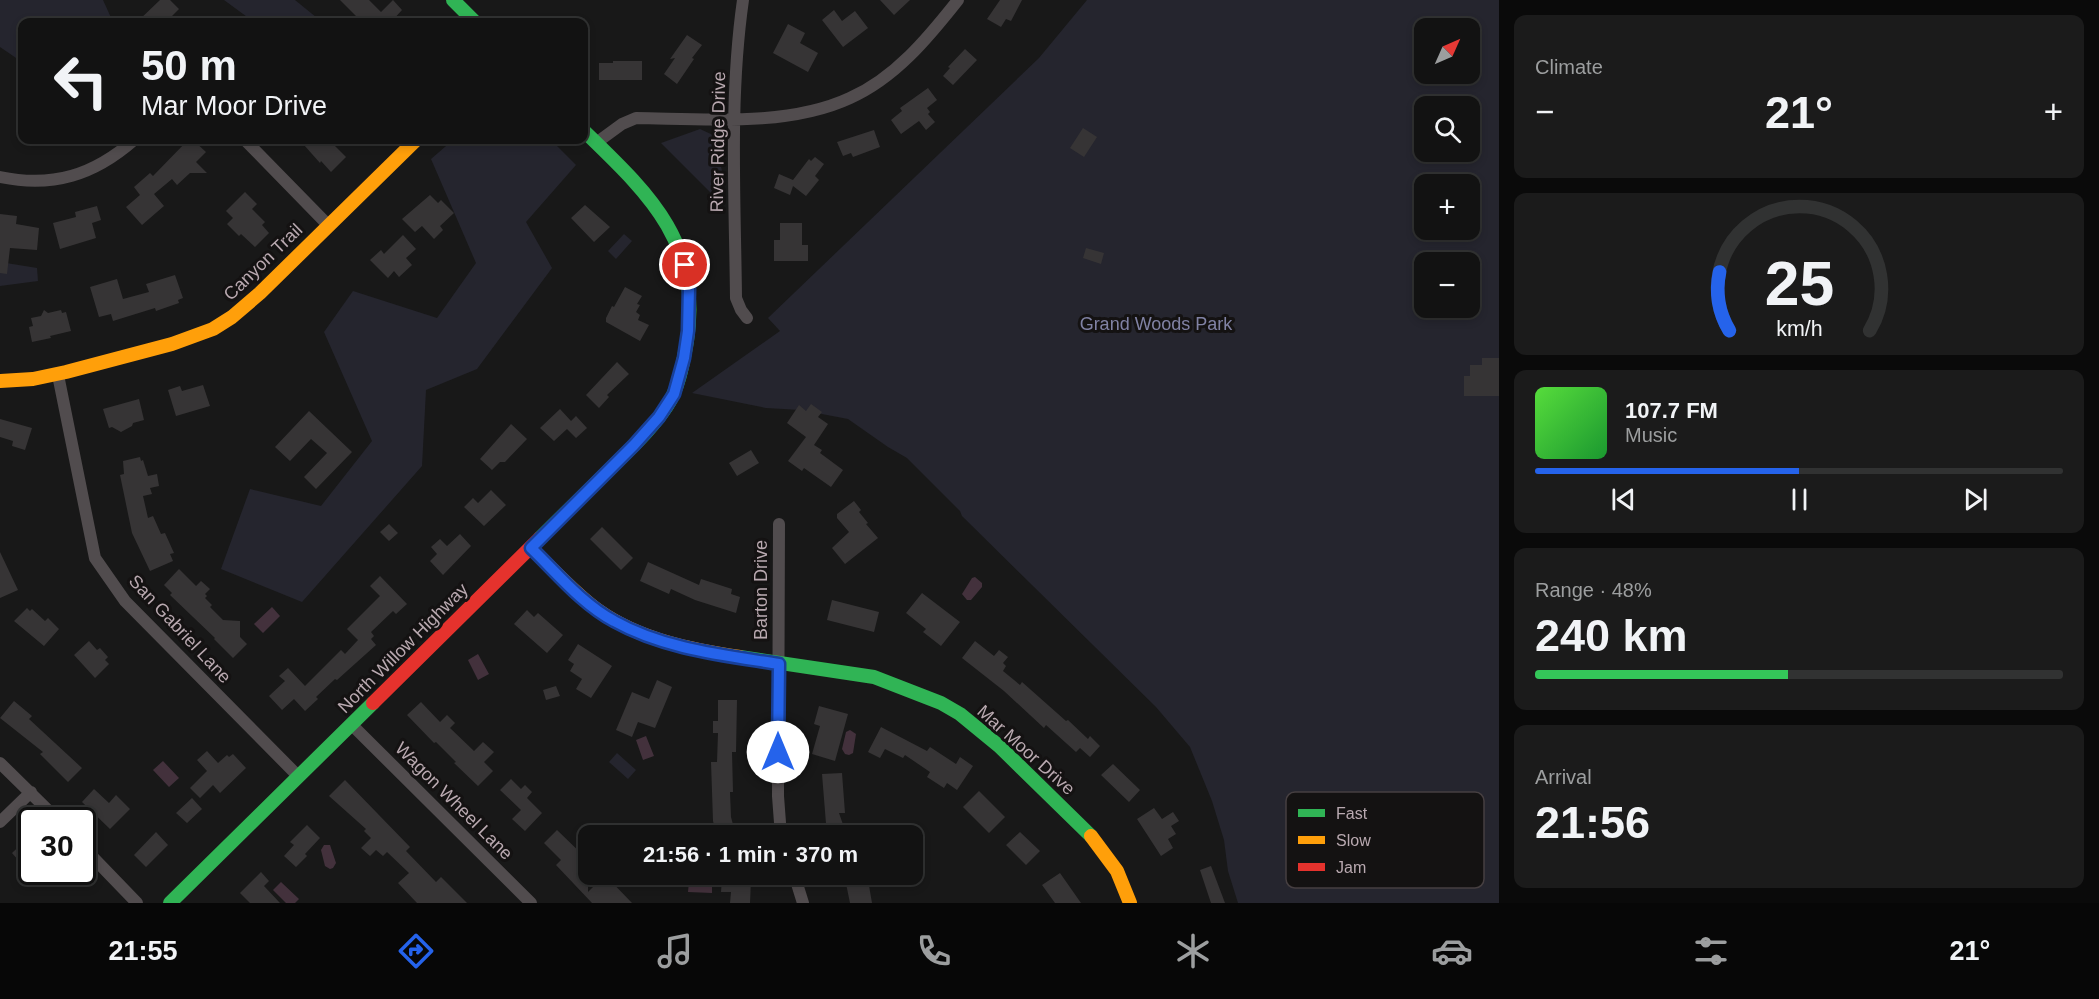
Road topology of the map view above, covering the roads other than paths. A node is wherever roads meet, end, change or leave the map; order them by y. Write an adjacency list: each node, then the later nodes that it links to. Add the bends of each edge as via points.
1 (453, 0): 4 (street)
2 (743, 0): 5 (street, River Ridge Drive)
3 (958, 0): 5 (street, via 916,50 889,74 850,99 807,112)
4 (471, 18)
5 (734, 120): 7 (street, via 636,118); 13 (street, River Ridge Drive, via 736,298)
6 (588, 135): 7 (street, North Willow Highway)
7 (596, 143): 17 (street, North Willow Highway, via 642,190 678,244 689,288 684,358 674,394 659,417)
8 (130, 144): 11 (street, via 74,176 53,181)
9 (249, 144): 12 (street)
10 (412, 144): 12 (street, Canyon Trail)
11 (0, 177)
12 (328, 225): 14 (street, Canyon Trail, via 260,293 213,329)
13 (747, 318)
14 (58, 375): 15 (street, Canyon Trail); 21 (street, San Gabriel Lane, via 95,558 125,601)
15 (0, 381)
16 (779, 524): 18 (street, Barton Drive)
17 (531, 548): 18 (street, Mar Moor Drive, via 614,621 661,641); 19 (street, North Willow Highway)
18 (779, 664): 25 (street, Barton Drive); 32 (street, Mar Moor Drive, via 874,677 917,692 960,714 999,746 1092,837 1118,870)
19 (351, 724): 21 (street, North Willow Highway); 30 (street, Wagon Wheel Lane)
20 (0, 763): 22 (street)
21 (298, 776): 28 (street, North Willow Highway)
22 (31, 792): 23 (street); 24 (street)
23 (45, 807)
24 (0, 822)
25 (780, 825)
26 (96, 861): 29 (street)
27 (797, 885): 31 (street)
28 (179, 900)
29 (137, 903)
30 (531, 903)
31 (803, 903)
32 (1130, 903)

